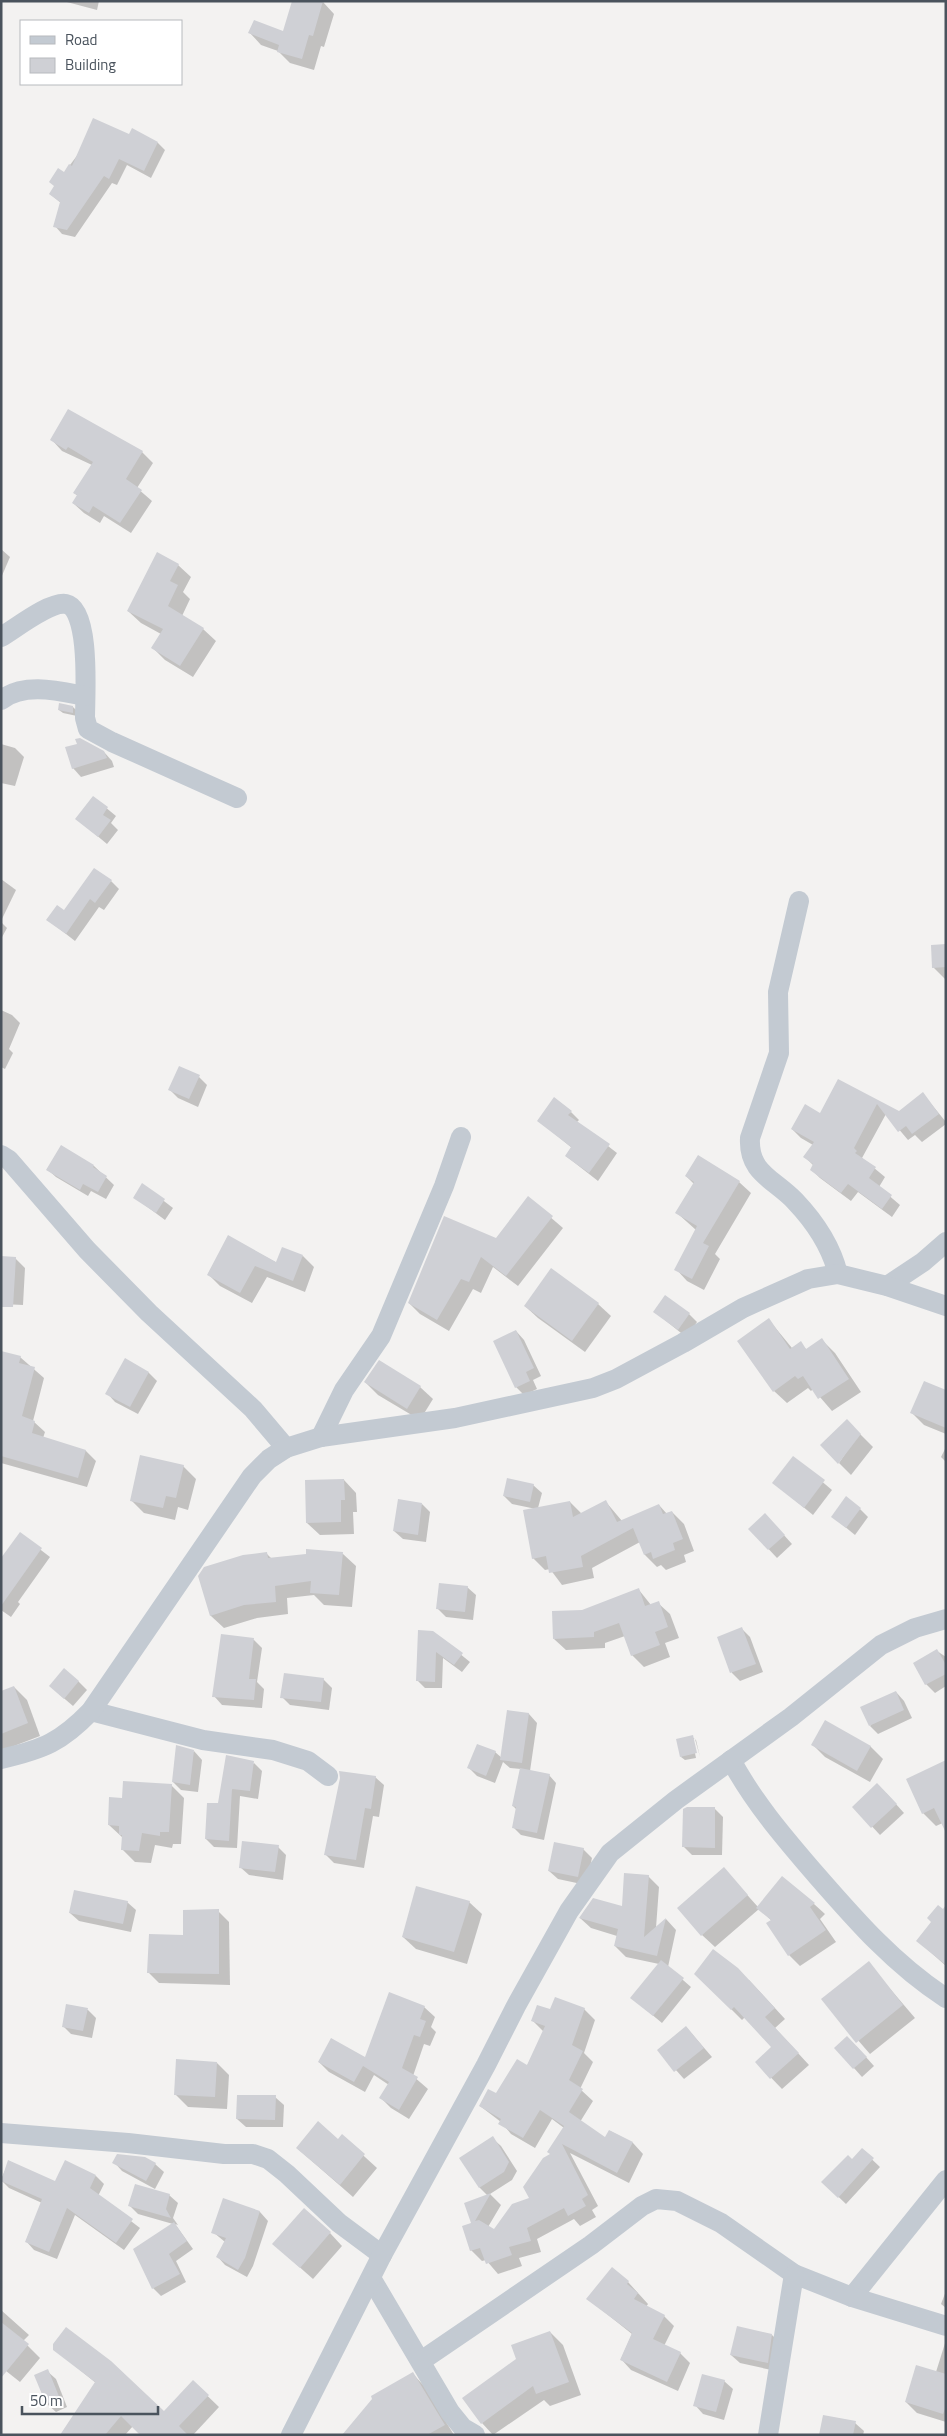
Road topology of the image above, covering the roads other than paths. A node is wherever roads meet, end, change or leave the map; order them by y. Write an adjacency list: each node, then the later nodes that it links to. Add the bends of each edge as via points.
1 (1, 637): 2 (street, via 55,605 66,604 75,609 82,626)
2 (85, 696): 3 (street, via 34,689); 4 (street, via 85,718 88,729 93,733)
3 (1, 700)
4 (237, 798)
5 (799, 901): 9 (street, via 778,992 779,1053 750,1138 749,1151 759,1171 795,1201 821,1233 832,1252)
6 (461, 1137): 12 (street, via 381,1336 344,1390)
7 (1, 1155): 13 (street, via 9,1160 86,1250 253,1409)
8 (946, 1242): 10 (street)
9 (838, 1274): 10 (street); 12 (street, via 808,1279 743,1308 616,1379 593,1388 455,1418)
10 (887, 1286): 11 (street)
11 (946, 1306)
12 (321, 1437): 13 (street)
13 (286, 1448): 15 (street, via 252,1476)
14 (946, 1619): 17 (street, via 915,1628 881,1646)
15 (91, 1711): 16 (street, via 70,1733 50,1745); 18 (street, via 202,1740 273,1750 308,1761)
16 (1, 1759)
17 (731, 1760): 19 (street, via 754,1800 849,1913 901,1965); 22 (street, via 610,1853 569,1911)
18 (328, 1776)
19 (946, 1998)
20 (1, 2133): 22 (street, via 253,2154 268,2159 338,2223)
21 (946, 2180): 25 (street)
22 (382, 2255): 24 (street)
23 (794, 2274): 25 (street); 27 (street, via 721,2223 677,2201 656,2199); 30 (street)
24 (370, 2278): 27 (street); 28 (street)
25 (852, 2297): 26 (street)
26 (946, 2326)
27 (421, 2361): 29 (street, via 450,2412 463,2428)
28 (291, 2435)
29 (475, 2435)
30 (768, 2435)

